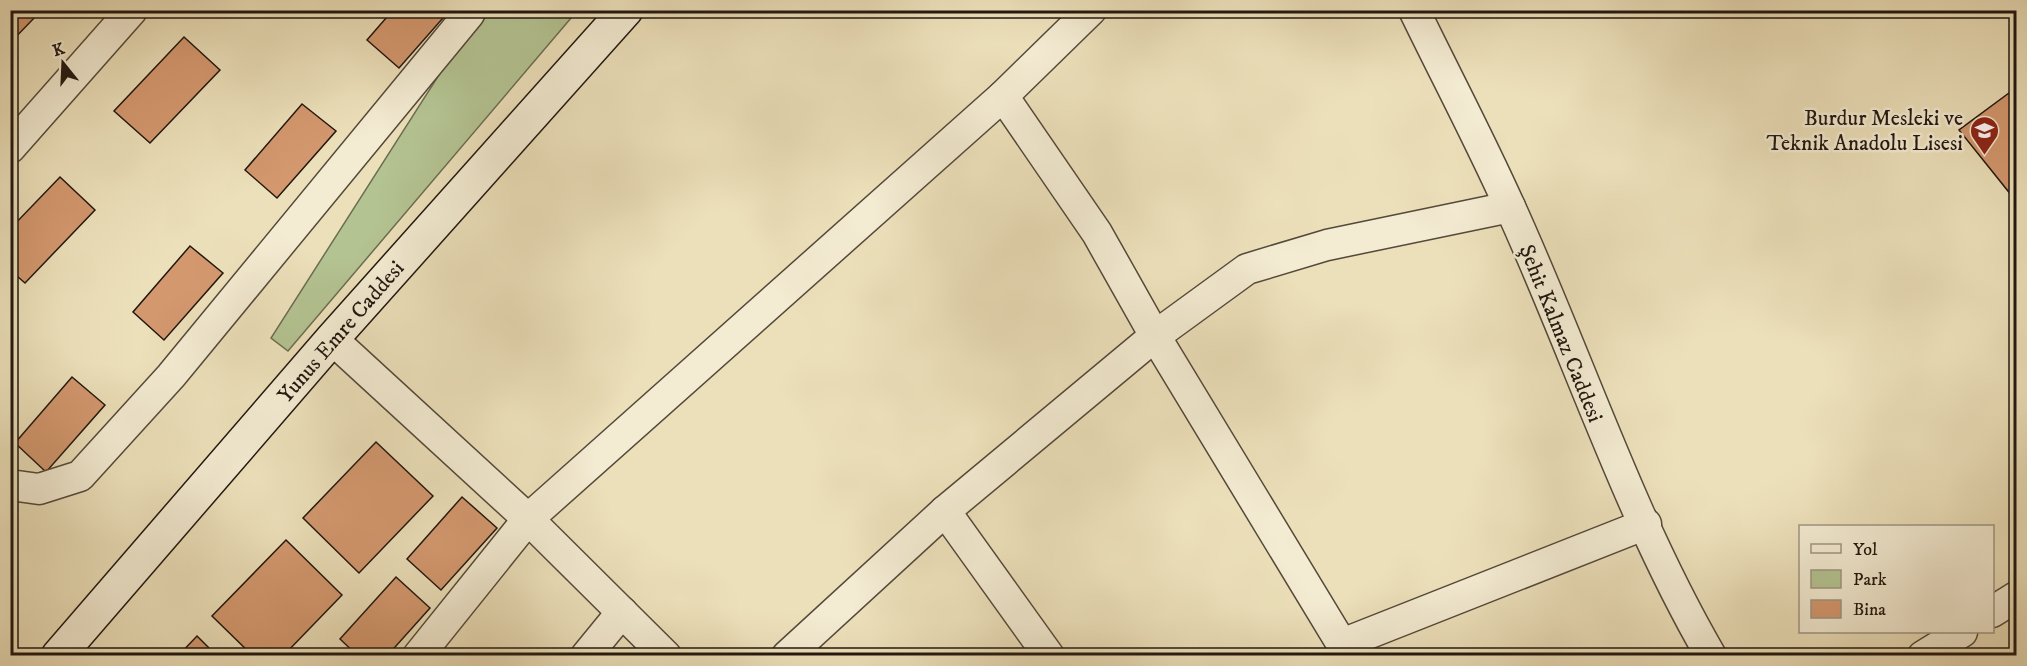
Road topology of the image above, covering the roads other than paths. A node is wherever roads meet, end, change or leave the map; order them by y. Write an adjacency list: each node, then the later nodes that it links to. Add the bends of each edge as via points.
1 (132, 10): 7 (street)
2 (468, 10): 11 (street, via 171,376 80,477 39,489)
3 (627, 10): 10 (main road, Yunus Emre Caddesi)
4 (1091, 10): 6 (street)
5 (1414, 10): 8 (street, Şehit Kalmaz Caddesi)
6 (1003, 96): 9 (street, via 1097,233); 13 (street)
7 (10, 148)
8 (1510, 207): 9 (street, via 1327,245 1247,269); 14 (street, Şehit Kalmaz Caddesi, via 1605,437)
9 (1155, 336): 12 (street); 19 (street)
10 (332, 339): 13 (street); 20 (main road, Yunus Emre Caddesi)
11 (10, 485)
12 (945, 511): 24 (street); 25 (street)
13 (528, 519): 17 (street); 21 (street)
14 (1646, 524): 19 (street); 26 (street, Şehit Kalmaz Caddesi)
15 (2016, 597): 16 (street)
16 (1994, 611)
17 (622, 612): 22 (street); 23 (street)
18 (1960, 633): 27 (street)
19 (1345, 650)
20 (58, 656)
21 (418, 656)
22 (586, 656)
23 (666, 656)
24 (787, 656)
25 (1050, 656)
26 (1711, 656)
27 (1923, 656)

